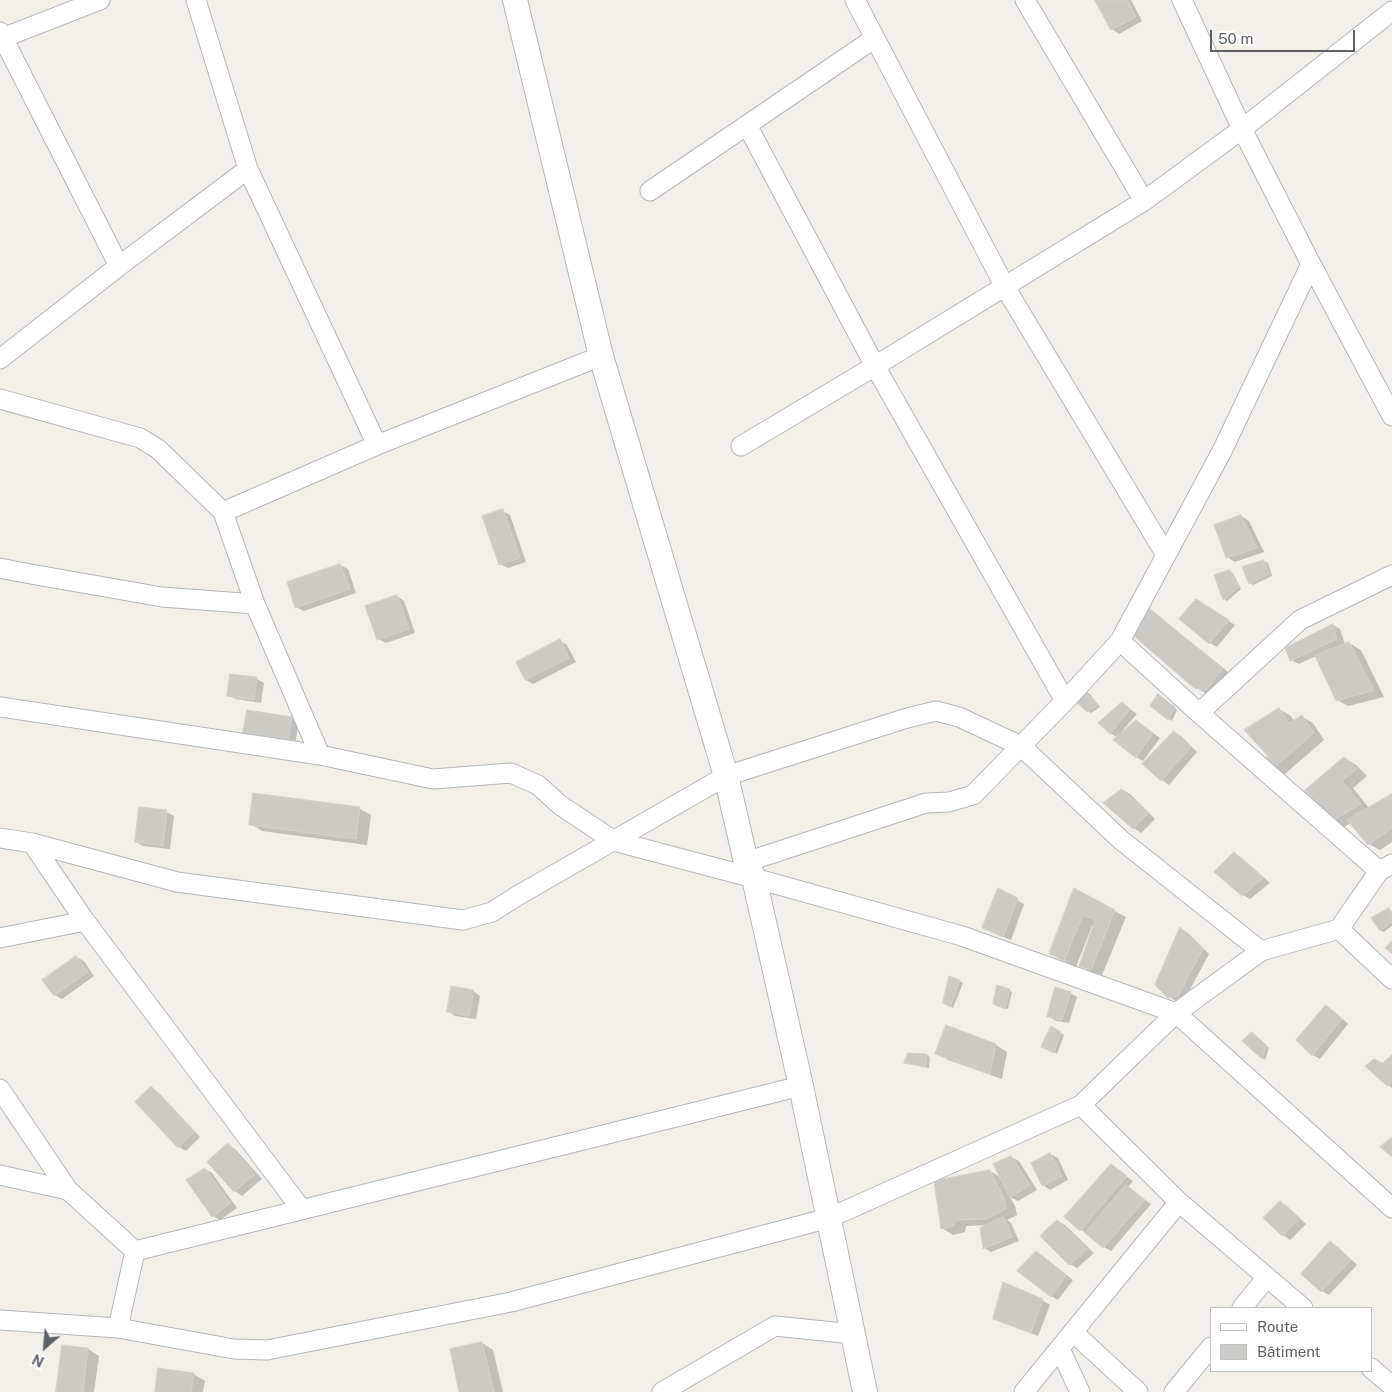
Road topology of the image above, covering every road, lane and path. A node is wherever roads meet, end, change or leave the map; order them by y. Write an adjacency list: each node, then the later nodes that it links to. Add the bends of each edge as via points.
1 (100, 0): 8 (street)
2 (196, 0): 12 (street)
3 (515, 0): 18 (street)
4 (856, 0): 9 (street)
5 (1025, 0): 14 (street)
6 (1182, 0): 11 (street)
7 (1390, 17): 11 (street)
8 (1, 37): 16 (street)
9 (875, 38): 10 (street); 17 (street)
10 (747, 125): 13 (street); 20 (street)
11 (1242, 129): 14 (street); 15 (street)
12 (248, 169): 16 (street); 23 (street)
13 (650, 191)
14 (1144, 201): 17 (street)
15 (1311, 264): 22 (street); 26 (street, via 1222,451)
16 (119, 266): 19 (street)
17 (1005, 287): 20 (street); 26 (street)
18 (601, 356): 23 (street); 36 (street)
19 (0, 359)
20 (875, 366): 24 (street); 31 (street)
21 (0, 399): 25 (street, via 140,438 158,449)
22 (1392, 416)
23 (377, 445): 25 (street)
24 (741, 446)
25 (222, 512): 29 (street)
26 (1166, 555): 30 (street)
27 (0, 568): 29 (street, via 162,597)
28 (1392, 575): 33 (street, via 1300,620)
29 (255, 604): 35 (street)
30 (1120, 641): 31 (street); 33 (street)
31 (1065, 701): 34 (street)
32 (0, 707): 35 (street)
33 (1199, 713): 40 (street)
34 (1021, 746): 36 (street, via 959,717 936,711); 41 (street, via 973,795 926,804); 45 (street, via 1121,840)
35 (320, 755): 38 (street, via 433,779 511,773 538,785 560,805)
36 (726, 776): 38 (street); 41 (street)
37 (0, 838): 39 (street)
38 (614, 841): 39 (street, via 492,912 463,920 177,882); 41 (street)
39 (32, 843): 42 (street)
40 (1386, 868): 43 (street)
41 (750, 870): 47 (street, via 962,936); 48 (street)
42 (85, 921): 44 (street); 55 (street)
43 (1339, 929): 45 (street); 46 (street)
44 (0, 938)
45 (1261, 951): 47 (street)
46 (1392, 979)
47 (1176, 1013): 50 (street); 54 (street)
48 (801, 1086): 55 (street); 56 (street)
49 (0, 1089): 52 (street)
50 (1081, 1105): 53 (street); 56 (street)
51 (0, 1175): 52 (street)
52 (68, 1190): 57 (street)
53 (1179, 1202): 58 (street); 63 (street)
54 (1392, 1208)
55 (302, 1210): 57 (street)
56 (829, 1218): 62 (street, via 511,1302 267,1350 234,1349); 64 (street)
57 (135, 1251): 62 (street)
58 (1267, 1277): 59 (street); 60 (street)
59 (1243, 1307)
60 (1302, 1307)
61 (0, 1320): 62 (street)
62 (118, 1328)
63 (1073, 1332): 66 (street); 73 (street)
64 (853, 1334): 69 (street, via 776,1326); 70 (street)
65 (1210, 1348): 74 (street)
66 (1060, 1349): 71 (street); 72 (street)
67 (1372, 1369): 68 (street)
68 (1392, 1386)
69 (662, 1392)
70 (865, 1392)
71 (1024, 1392)
72 (1080, 1392)
73 (1138, 1392)
74 (1174, 1392)

